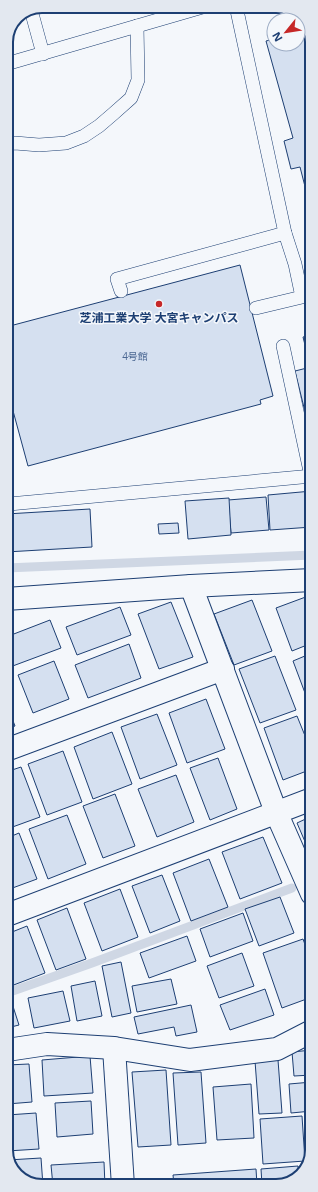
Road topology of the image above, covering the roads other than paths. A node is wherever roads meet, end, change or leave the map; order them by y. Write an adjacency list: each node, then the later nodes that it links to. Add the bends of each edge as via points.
1 (182, 13): 4 (lane)
2 (238, 13): 8 (lane)
3 (32, 15): 5 (lane)
4 (137, 26): 5 (lane); 7 (lane, via 138,80 131,98 99,126 84,136 66,143)
5 (43, 54): 6 (lane)
6 (13, 62)
7 (13, 143)
8 (285, 233): 9 (lane, via 117,279); 10 (lane, via 302,297)
9 (121, 291)
10 (256, 308)
11 (283, 346): 12 (lane)
12 (305, 448)
13 (305, 477): 14 (lane)
14 (13, 504)
15 (305, 580): 16 (street)
16 (191, 586): 17 (street); 18 (street)
17 (13, 598)
18 (223, 669): 19 (street); 21 (street)
19 (13, 747)
20 (305, 802): 21 (street)
21 (276, 812): 22 (street); 23 (street)
22 (305, 878)
23 (13, 913)
24 (305, 1035): 25 (street, via 278,1049 190,1060)
25 (114, 1048): 26 (street, via 47,1044); 27 (street)
26 (13, 1049)
27 (123, 1179)

